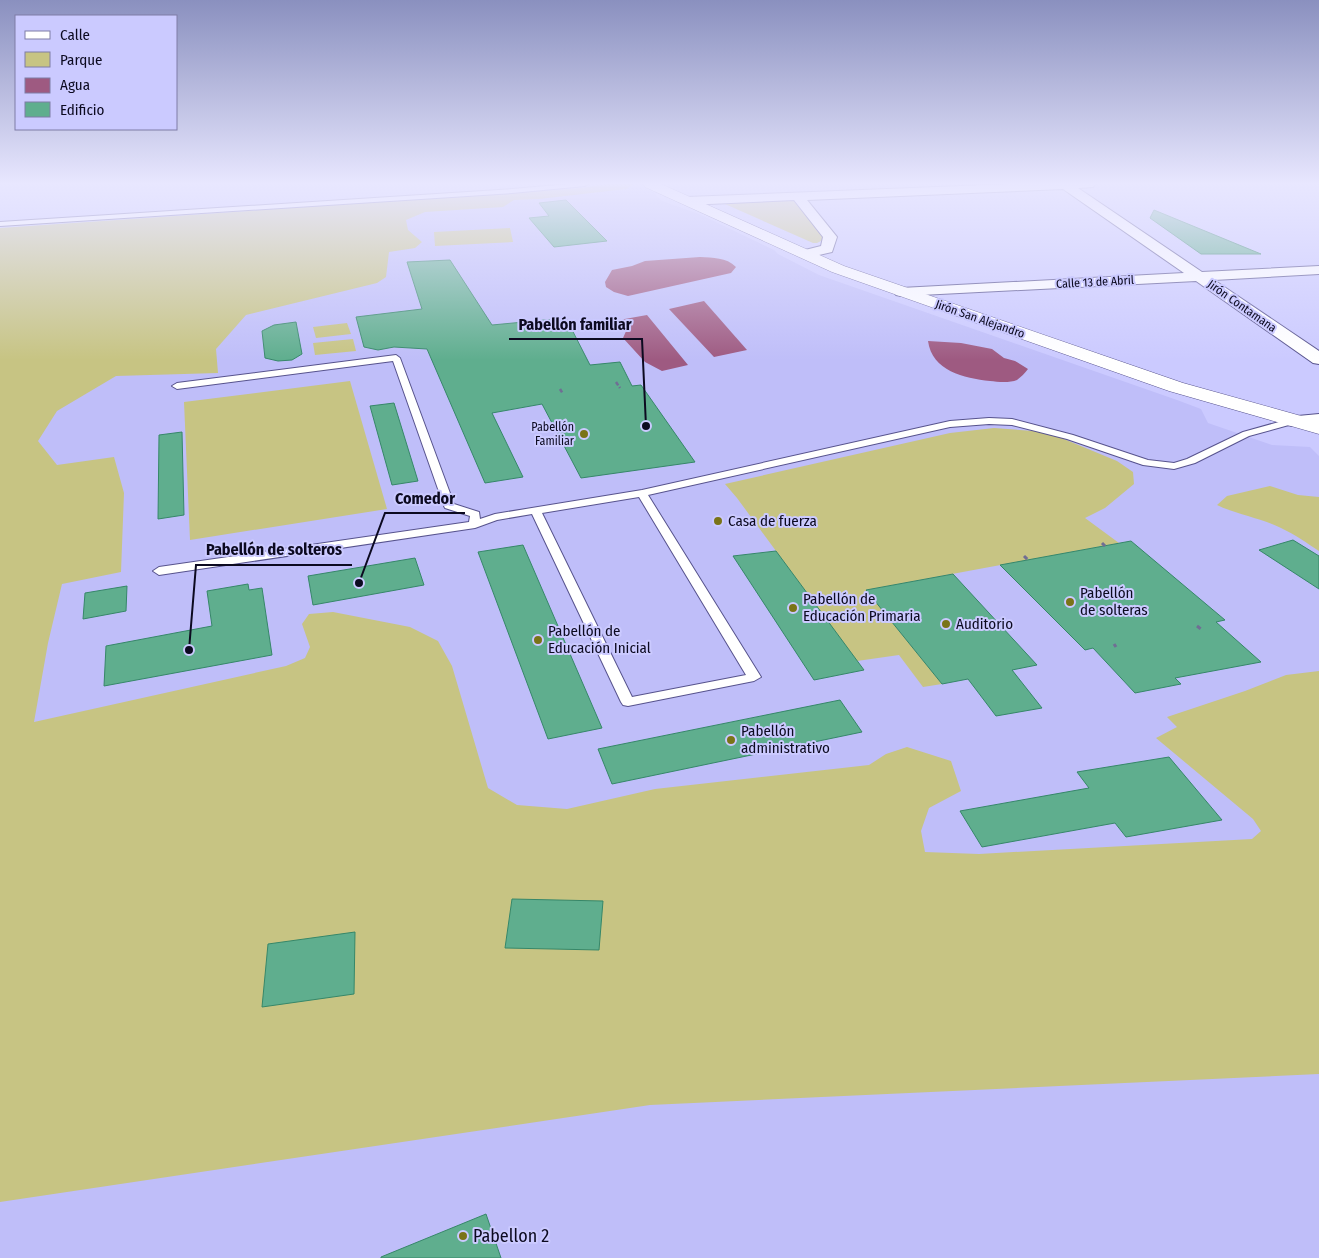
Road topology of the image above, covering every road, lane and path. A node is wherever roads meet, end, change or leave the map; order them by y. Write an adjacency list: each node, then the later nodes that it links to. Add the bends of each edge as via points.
1 (781, 243): 4 (street, Jirón San Alejandro)
2 (829, 243): 4 (street, via 827,249)
3 (1151, 243): 6 (street, Jirón Contamana)
4 (806, 254): 7 (street, Jirón San Alejandro)
5 (1319, 270): 6 (street, Calle 13 de Abril)
6 (1200, 276): 7 (street, Calle 13 de Abril); 8 (street, Jirón Contamana)
7 (901, 292): 14 (street, Jirón San Alejandro, via 1176,387)
8 (1319, 359)
9 (616, 382): 11 (path)
10 (177, 386): 18 (lane, via 396,358 449,506 475,514)
11 (620, 388)
12 (560, 389): 13 (path)
13 (563, 394)
14 (1293, 421): 15 (street); 16 (lane, via 1246,434 1174,466 1147,463 1012,422 950,424)
15 (1318, 426)
16 (642, 494): 17 (lane); 17 (lane, via 754,677 628,702)
17 (536, 512): 18 (lane, via 496,517)
18 (474, 525): 21 (lane)
19 (1024, 556): 20 (path)
20 (1028, 560)
21 (159, 571)
22 (1197, 626): 23 (path)
23 (1201, 629)

